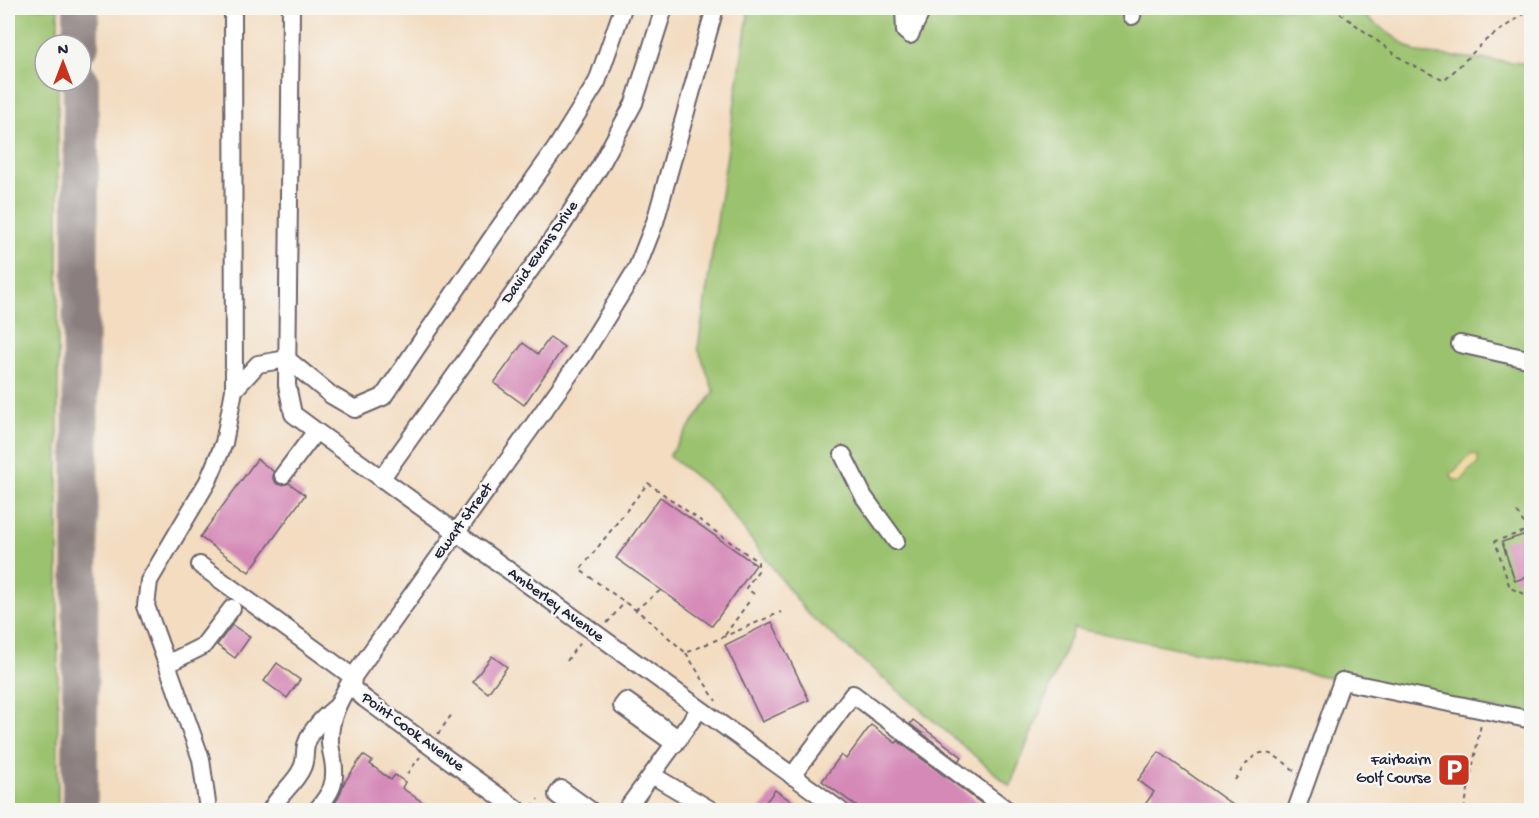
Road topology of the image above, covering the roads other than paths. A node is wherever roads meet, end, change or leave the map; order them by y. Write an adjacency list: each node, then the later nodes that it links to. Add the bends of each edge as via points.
1 (233, 8): 11 (street)
2 (291, 8): 9 (street, Amberley Avenue)
3 (622, 8): 9 (street, via 597,82 383,398 355,409)
4 (664, 8): 15 (street, David Evans Drive, via 634,103 599,168)
5 (715, 8): 16 (street, Ewart Street, via 655,222 637,268 582,357)
6 (904, 8): 7 (street, via 905,32 910,35)
7 (923, 8)
8 (1460, 344): 10 (street)
9 (287, 359): 11 (street, via 258,364); 12 (street, Amberley Avenue, via 293,414)
10 (1532, 360)
11 (234, 390): 20 (street, via 224,443 208,481 149,581 146,606)
12 (316, 432): 14 (street); 15 (street, Amberley Avenue)
13 (843, 455): 17 (street, via 864,497)
14 (283, 475)
15 (381, 479): 16 (street, Amberley Avenue)
16 (456, 533): 21 (street, Ewart Street); 24 (street, Amberley Avenue)
17 (896, 541)
18 (200, 565): 21 (street, Point Cook Avenue)
19 (232, 608): 20 (street, via 203,646)
20 (167, 664): 29 (street, via 201,759)
21 (353, 677): 23 (street, Ewart Street); 32 (street, Point Cook Avenue, via 352,688 365,699)
22 (624, 704): 26 (street)
23 (335, 708): 30 (street, via 313,731 305,747 302,770); 31 (street, via 330,742 335,777 332,790)
24 (699, 710): 26 (street); 28 (street, Amberley Avenue)
25 (1532, 720): 39 (street, via 1342,681)
26 (677, 741): 27 (street)
27 (652, 775): 35 (street); 36 (street)
28 (792, 776): 37 (street, Amberley Avenue); 38 (street, via 853,694)
29 (208, 810)
30 (271, 810)
31 (317, 810)
32 (524, 810)
33 (578, 810): 34 (street, via 559,792)
34 (590, 810)
35 (626, 810)
36 (711, 810)
37 (840, 810)
38 (1007, 810)
39 (1296, 810)

